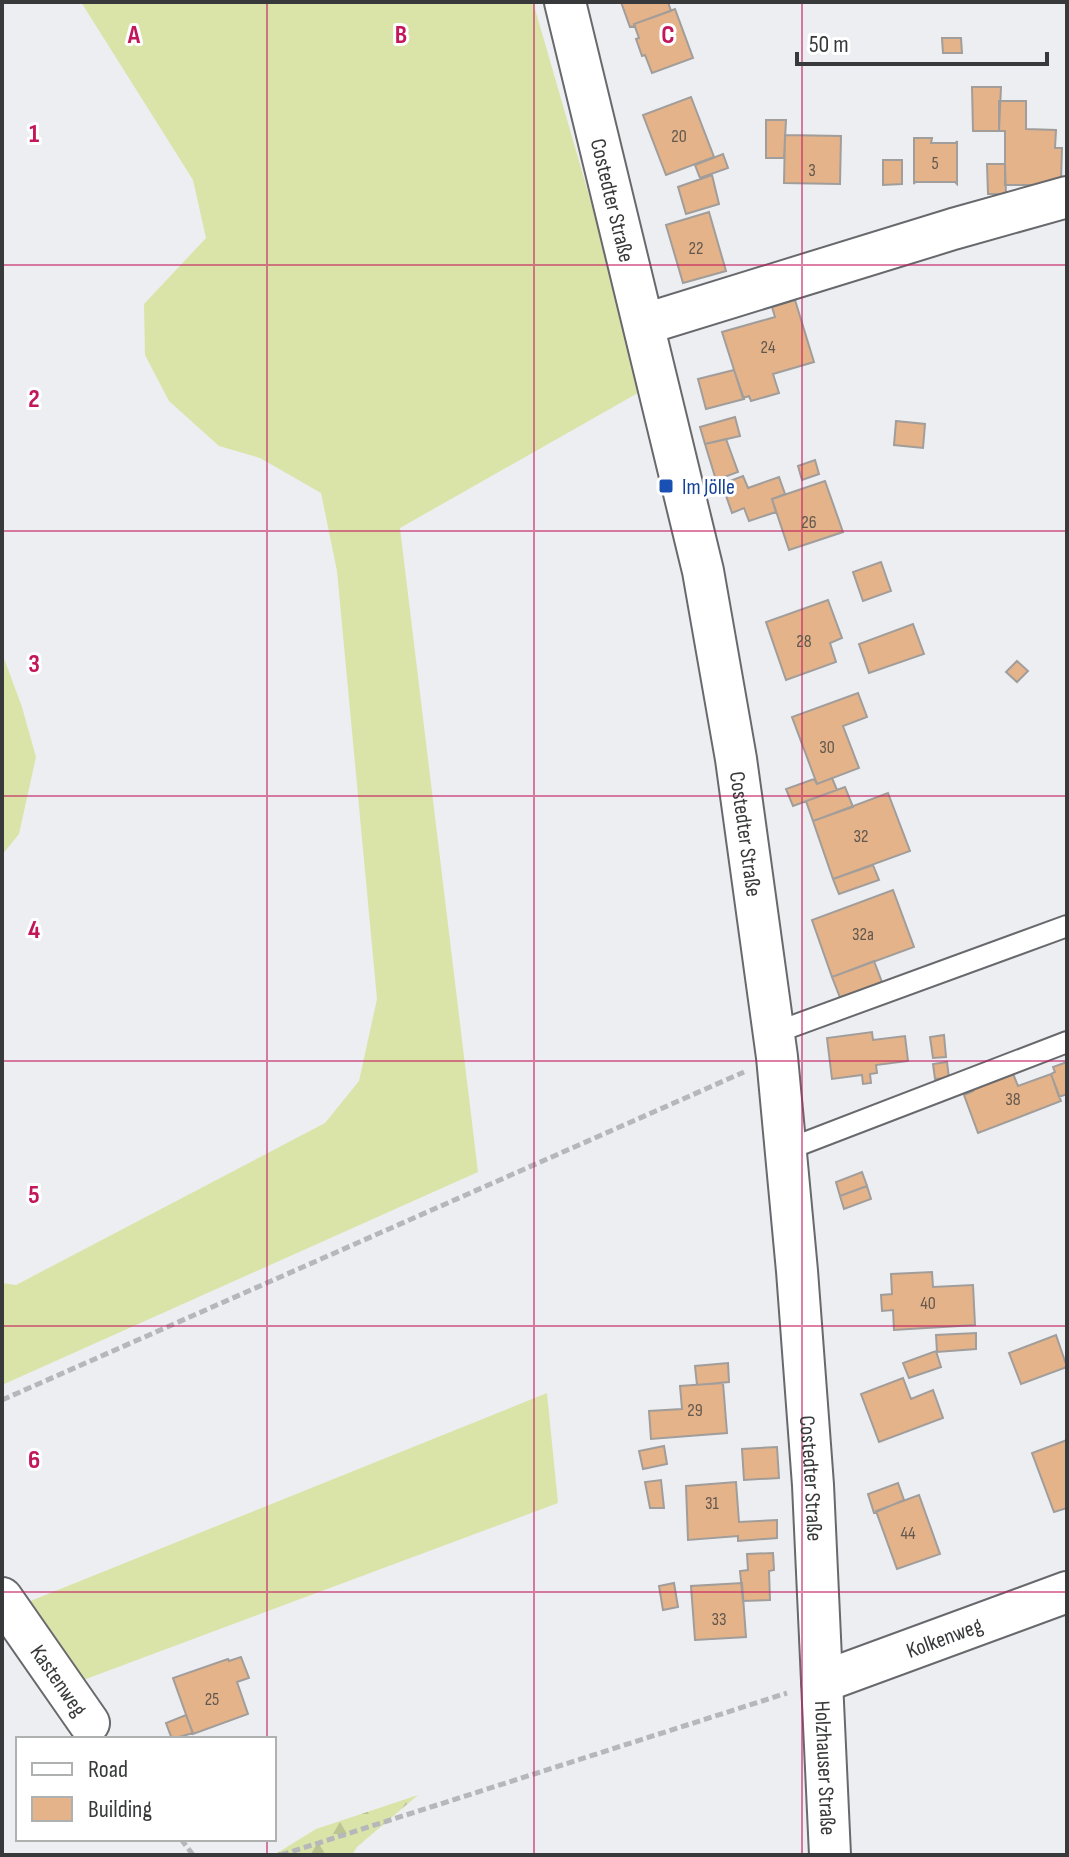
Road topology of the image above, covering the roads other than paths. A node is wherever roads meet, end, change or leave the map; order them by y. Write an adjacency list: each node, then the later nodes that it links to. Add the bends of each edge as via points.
1 (565, 2): 3 (street, Costedter Straße)
2 (1067, 197): 3 (street)
3 (645, 324): 6 (street, Costedter Straße, via 703,571)
4 (1067, 926): 6 (lane)
5 (1067, 1042): 7 (lane)
6 (776, 1045): 7 (street, Costedter Straße)
7 (786, 1150): 10 (street, Costedter Straße, via 813,1485)
8 (1067, 1592): 10 (street, Kolkenweg)
9 (2, 1598): 11 (street, Kastenweg)
10 (822, 1682): 12 (street, Holzhauser Straße)
11 (89, 1723)
12 (830, 1855)

